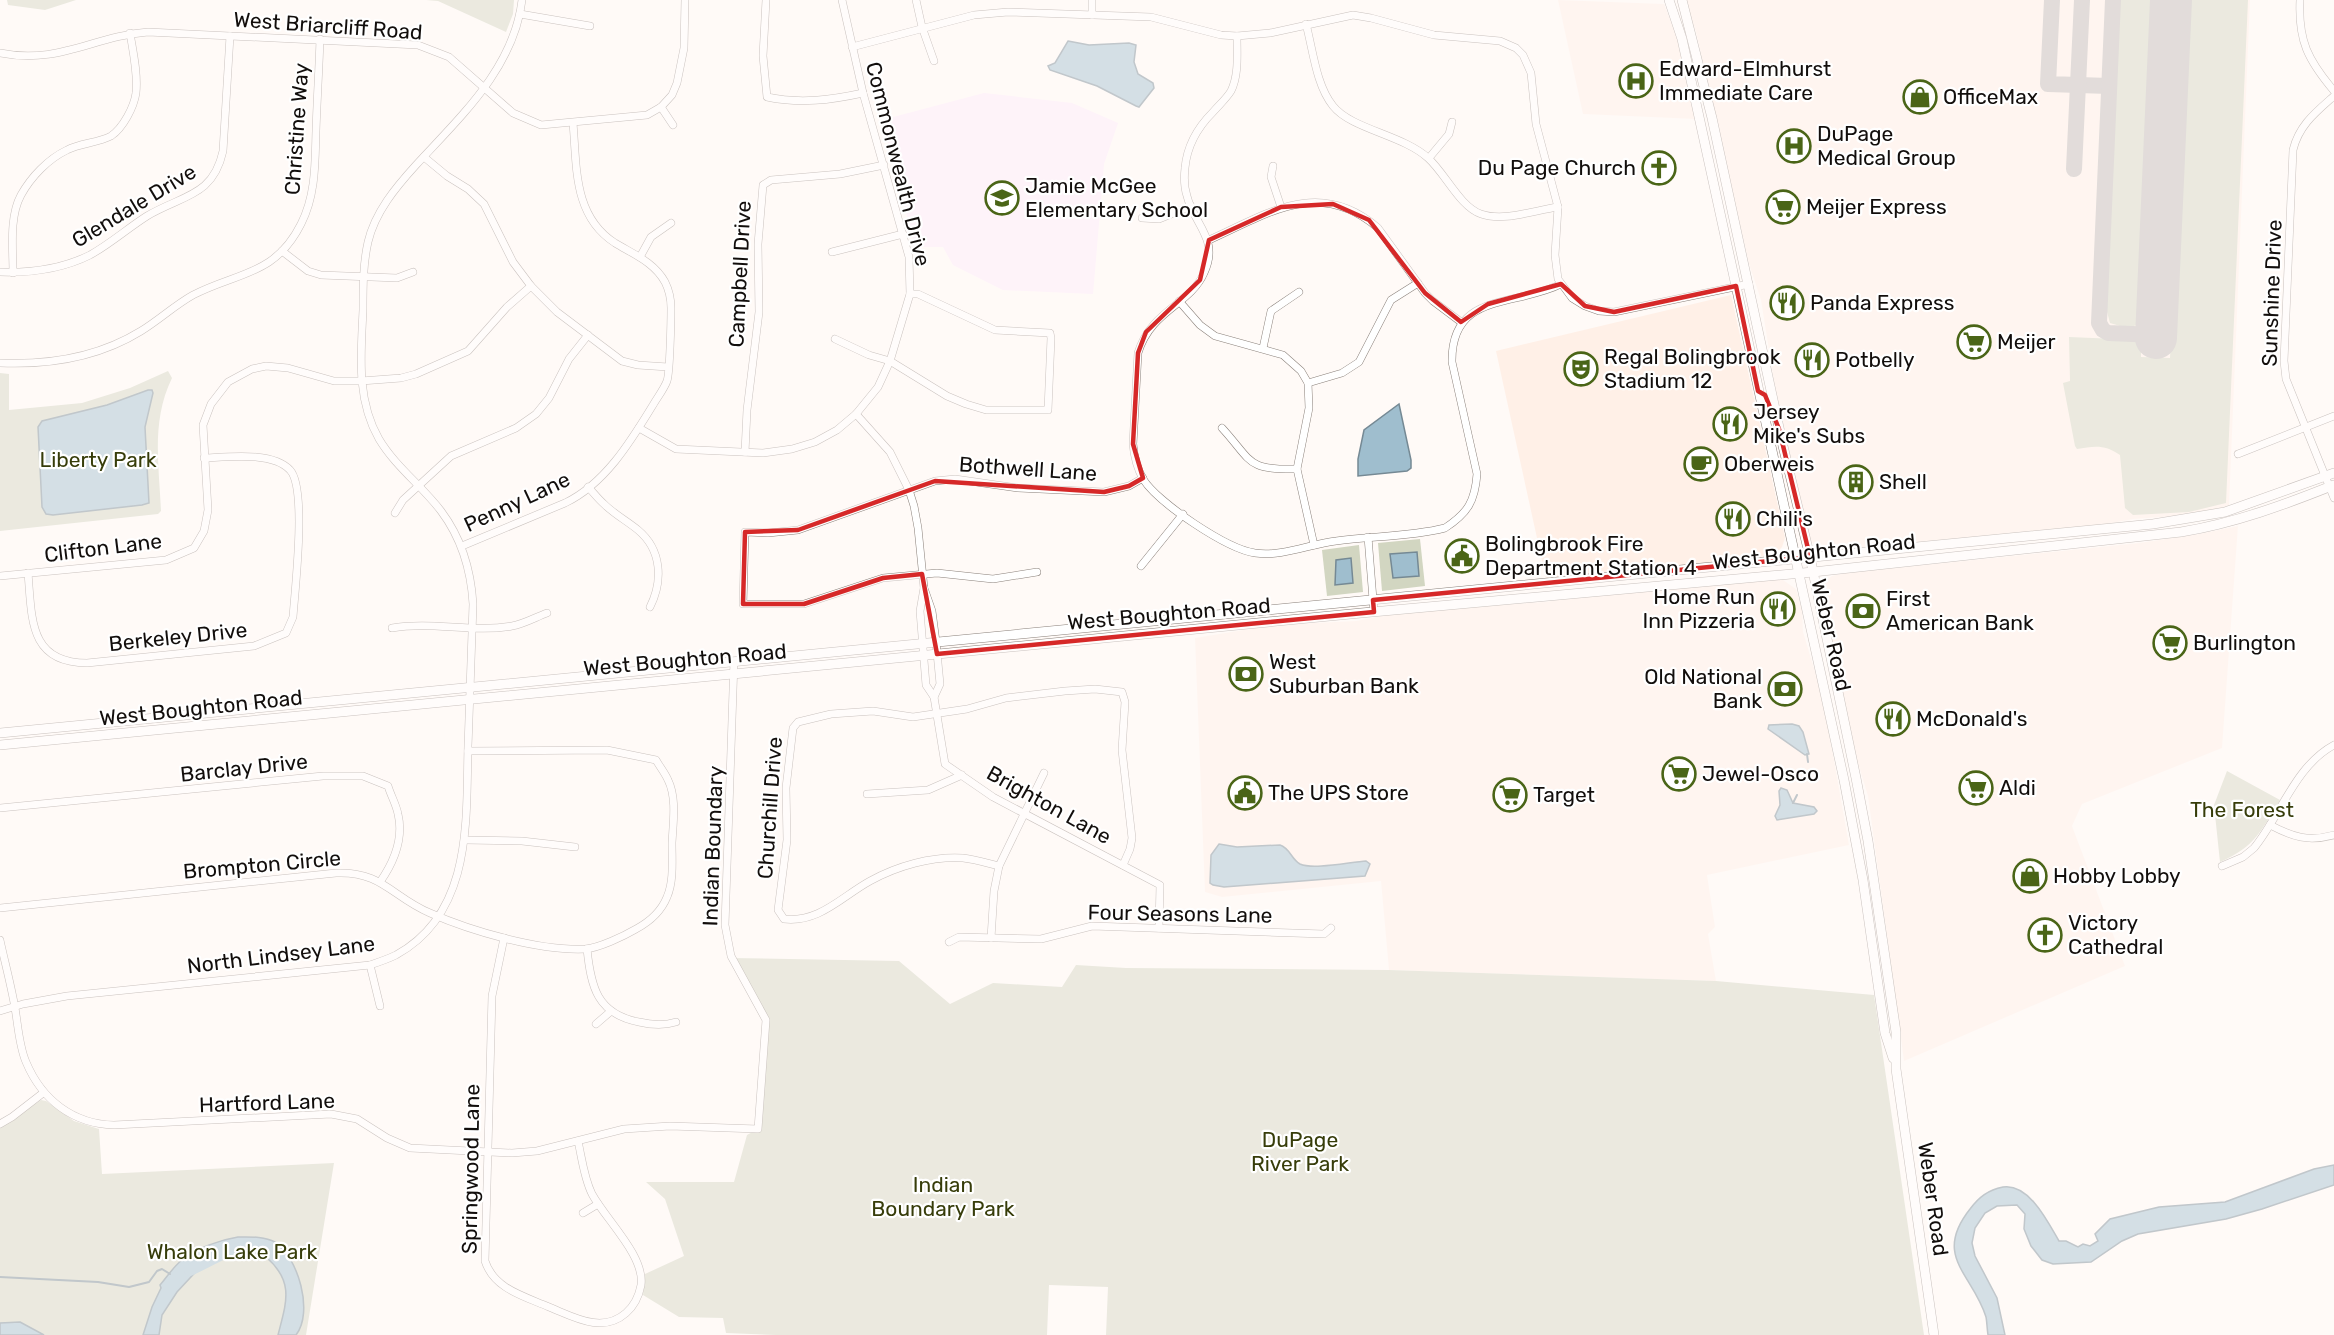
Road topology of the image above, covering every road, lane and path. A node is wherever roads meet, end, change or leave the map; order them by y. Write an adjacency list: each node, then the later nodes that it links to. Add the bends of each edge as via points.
1 (522, 0): 10 (street)
2 (686, 0): 26 (street, via 681,66 672,95)
3 (766, 0): 24 (street, via 767,97 806,102)
4 (842, 0): 19 (street, Commonwealth Drive)
5 (916, 0): 14 (street)
6 (1092, 0): 11 (street)
7 (1669, 0): 52 (main road, Weber Road, via 1682,39)
8 (1682, 0): 50 (main road, Weber Road)
9 (2300, 0): 23 (street, via 2305,46 2316,69)
10 (520, 14): 13 (street); 22 (street, via 508,53)
11 (1092, 15): 14 (street, via 1008,12); 17 (street, via 1161,19)
12 (1306, 24): 17 (street); 31 (street, via 1323,90 1337,111); 36 (street, via 1362,16 1434,35 1500,40 1516,48 1531,73 1536,123)
13 (590, 26)
14 (922, 27): 19 (street); 21 (street)
15 (130, 33): 16 (street, West Briarcliff Road); 20 (street, West Briarcliff Road, via 60,54); 46 (street, via 136,94 131,110 110,136 66,150 35,176 21,196 14,218)
16 (230, 36): 18 (street, West Briarcliff Road); 46 (street, Glendale Drive, via 223,150 218,168 207,184 89,255 56,267)
17 (1237, 36): 34 (street, via 1233,86 1197,131 1188,150 1185,183)
18 (320, 39): 22 (street, West Briarcliff Road, via 396,42 429,48 449,57); 41 (street, Christine Way, via 310,203)
19 (852, 47): 24 (street, Commonwealth Drive)
20 (0, 53)
21 (934, 61)
22 (484, 87): 28 (street, West Briarcliff Road, via 526,120 541,125); 30 (street)
23 (2334, 91)
24 (863, 93): 32 (street, Commonwealth Drive)
25 (2334, 96): 68 (street, Sunshine Drive, via 2307,120 2293,150 2285,372)
26 (661, 107): 28 (street, West Briarcliff Road, via 647,115); 29 (street)
27 (1452, 122): 31 (street, via 1449,134)
28 (573, 123): 43 (street, Penny Lane, via 584,207 607,236)
29 (673, 125)
30 (424, 157): 47 (street, via 382,211 369,239); 51 (street, via 484,204 513,262)
31 (1429, 158): 36 (street, via 1470,208 1480,214 1500,217)
32 (884, 165): 39 (street, Commonwealth Drive); 72 (street, Campbell Drive, via 763,184 758,234 759,312)
33 (1273, 166): 35 (street, via 1272,177)
34 (1191, 206): 37 (street, via 1159,219); 40 (street)
35 (1281, 207): 40 (street); 48 (street, via 1317,202 1359,214 1386,236)
36 (1558, 207): 49 (street, via 1555,264)
37 (1142, 218)
38 (671, 223): 43 (street, via 651,237)
39 (903, 234): 42 (street); 54 (street, Commonwealth Drive, via 909,257)
40 (1209, 240): 55 (street, via 1205,272)
41 (282, 251): 47 (street, via 308,271); 61 (street, Christine Way, via 266,265 192,295 158,320 92,353 40,363)
42 (832, 252)
43 (640, 257): 62 (street, Penny Lane, via 657,271 669,292)
44 (0, 272): 46 (street, Glendale Drive)
45 (413, 272): 47 (street, via 397,278)
46 (13, 273)
47 (364, 278): 63 (street)
48 (1418, 283): 56 (street, via 1433,301); 64 (street, via 1391,300 1359,362 1342,373)
49 (1561, 284): 52 (street, via 1585,306 1614,312); 56 (street, via 1488,304)
50 (1749, 284): 52 (street); 71 (main road, Weber Road)
51 (531, 286): 57 (street); 63 (street, Clifton Lane, via 463,354 409,376)
52 (1736, 286): 65 (main road, Weber Road)
53 (1299, 292): 59 (street, via 1271,311)
54 (910, 294): 60 (street, Commonwealth Drive); 60 (street, via 918,294 994,330 1050,333 1048,410 986,410 966,404)
55 (1179, 301): 59 (street, via 1215,336); 77 (street, via 1152,325 1138,353 1133,444)
56 (1461, 322): 85 (street, via 1452,362 1477,474 1475,493 1463,514 1445,528)
57 (588, 335): 62 (street, via 622,361); 78 (street, via 536,414 516,428 451,456)
58 (835, 339): 60 (street)
59 (1263, 348): 64 (street, via 1293,363)
60 (890, 362): 66 (street, Commonwealth Drive, via 878,387)
61 (0, 363)
62 (668, 367): 69 (street, Penny Lane, via 667,381)
63 (361, 381): 74 (street, Clifton Lane, via 326,380 278,366 243,373 223,386 207,411 202,433); 78 (street, via 379,439)
64 (1308, 384): 75 (street, via 1310,408)
65 (1758, 391): 71 (main road, via 1765,395 1774,425); 89 (main road, Weber Road)
66 (856, 414): 72 (street, Commonwealth Drive, via 815,442 792,449); 81 (street, Brighton Lane, via 890,452)
67 (2334, 416): 68 (street)
68 (2306, 427): 73 (street); 76 (street, Sunshine Drive)
69 (639, 428): 72 (street, Commonwealth Drive, via 676,449); 80 (street, Penny Lane, via 612,465)
70 (1222, 428): 75 (street, via 1253,463 1271,470)
71 (1779, 429): 88 (main road, Weber Road)
72 (745, 452)
73 (2238, 454)
74 (204, 458): 93 (street, Clifton Lane, via 208,510 204,531 194,548 166,560); 93 (street, Berkeley Drive, via 249,455 290,470 299,503 293,616 286,633 254,646 69,662 48,653 39,641)
75 (1297, 469): 86 (street)
76 (2330, 474): 79 (street, Sunshine Drive); 88 (main road, West Boughton Road, via 2225,512 2182,520)
77 (1143, 478): 81 (street, Bothwell Lane, via 1104,492 1018,488 955,479); 84 (street, via 1154,492)
78 (417, 486): 83 (street); 87 (street, via 440,511)
79 (2332, 486): 82 (street, Sunshine Drive); 92 (main road, West Boughton Road, via 2258,514 2181,532)
80 (588, 487): 87 (street, Penny Lane, via 566,503); 99 (street, via 603,504 639,531 654,550 659,574)
81 (909, 490): 95 (street, Brighton Lane); 95 (street, Bothwell Lane, via 798,530 745,532 743,604 804,604 883,578)
82 (2334, 498)
83 (395, 513)
84 (1183, 514): 86 (street, via 1243,551 1266,554); 90 (street)
85 (1368, 537): 86 (street); 98 (street)
86 (1314, 545)
87 (462, 546): 103 (street, via 472,586)
88 (1810, 557): 89 (main road, West Boughton Road); 92 (main road, Weber Road)
89 (1795, 559): 94 (main road, Weber Road); 98 (main road, West Boughton Road)
90 (1141, 566)
91 (1037, 572): 95 (street, via 993,579)
92 (1813, 572): 94 (main road, West Boughton Road); 147 (main road, Weber Road, via 1868,841 1896,1032)
93 (27, 573): 96 (street, Clifton Lane)
94 (1798, 573): 100 (main road, West Boughton Road); 147 (main road, Weber Road, via 1845,780 1885,1033)
95 (922, 574): 97 (street, Brighton Lane)
96 (0, 576)
97 (924, 588): 104 (street, Brighton Lane); 105 (street, Brighton Lane, via 920,611)
98 (1373, 600): 100 (street); 104 (main road, West Boughton Road)
99 (650, 607)
100 (1374, 612): 106 (main road, West Boughton Road)
101 (547, 613): 103 (street, via 514,626)
102 (392, 628): 103 (street)
103 (472, 628): 110 (street)
104 (936, 642): 105 (main road, West Boughton Road); 106 (street, Brighton Lane)
105 (923, 643): 107 (street, Brighton Lane); 108 (main road, West Boughton Road)
106 (937, 654): 107 (main road, West Boughton Road); 111 (street, Brighton Lane, via 940,684)
107 (923, 655): 109 (main road, West Boughton Road); 111 (street, Brighton Lane, via 926,685)
108 (734, 661): 109 (street, Indian Boundary); 110 (main road, West Boughton Road)
109 (735, 673): 112 (main road, West Boughton Road); 150 (street, Indian Boundary, via 725,925 731,956 766,1020)
110 (470, 687): 112 (street, North Lindsey Lane); 114 (main road, West Boughton Road)
111 (934, 697): 113 (street, Brighton Lane)
112 (470, 699): 115 (main road, West Boughton Road); 117 (street, North Lindsey Lane)
113 (935, 714): 119 (street, Brighton Lane, via 945,764); 127 (street, Churchill Drive, via 967,710 1006,698 1095,689 1122,692 1122,750 1132,838); 128 (street, Churchill Drive, via 831,714 798,722 793,728 786,788 787,840 778,910 784,919 810,918 871,880 901,867 932,860 963,858)
114 (0, 733)
115 (0, 745)
116 (2334, 745): 123 (street, via 2306,768)
117 (468, 751): 125 (street, North Lindsey Lane); 139 (street, Brompton Circle, via 607,750 656,760 669,781 674,806 671,885 667,897 646,923)
118 (1044, 773): 122 (street)
119 (962, 775): 120 (street, via 928,790); 122 (street, Brighton Lane)
120 (867, 794)
121 (0, 808): 130 (street, Barclay Drive, via 323,776 363,777 388,786 399,819 394,858)
122 (1025, 815): 127 (street, Brighton Lane); 128 (street)
123 (2270, 825): 124 (street, via 2301,838); 129 (street, via 2248,853)
124 (2334, 835)
125 (465, 840): 126 (street); 132 (street, North Lindsey Lane, via 458,879)
126 (575, 847)
127 (1123, 865): 133 (street, Brighton Lane, via 1160,885)
128 (999, 866): 136 (street)
129 (2222, 867)
130 (380, 882): 131 (street, Brompton Circle, via 360,873 336,873); 132 (street, Brompton Circle)
131 (0, 908)
132 (437, 916): 135 (street, Brompton Circle); 140 (street, North Lindsey Lane, via 396,955)
133 (1159, 928): 134 (street, Four Seasons Lane, via 1324,934); 136 (street, Four Seasons Lane, via 1092,926 1041,939)
134 (1331, 928)
135 (504, 938): 139 (street, Brompton Circle); 152 (street, Springwood Lane, via 492,996)
136 (991, 938): 138 (street, Four Seasons Lane, via 959,937)
137 (0, 940): 141 (street, Hartford Lane)
138 (949, 942)
139 (587, 949): 144 (street, via 592,984)
140 (370, 965): 141 (street, North Lindsey Lane, via 67,996); 142 (street)
141 (15, 1006): 143 (street, North Lindsey Lane); 148 (street, Hartford Lane, via 25,1061)
142 (380, 1006)
143 (0, 1011)
144 (610, 1012): 145 (street, via 643,1023 663,1026); 146 (street)
145 (676, 1022)
146 (596, 1024)
147 (1896, 1069): 155 (main road, Weber Road)
148 (43, 1093): 149 (street); 152 (street, Hartford Lane, via 67,1113 103,1125 331,1114 357,1119 411,1148)
149 (0, 1124)
150 (758, 1129): 151 (street, Hartford Lane, via 624,1129)
151 (578, 1141): 152 (street, Hartford Lane, via 525,1153); 153 (street, Springwood Lane, via 586,1178)
152 (488, 1152): 153 (street, Springwood Lane, via 484,1252 492,1276 521,1295 583,1321 601,1323 618,1319 631,1308 639,1295 641,1280 635,1258)
153 (598, 1204): 154 (street)
154 (583, 1213)
155 (1934, 1335)

